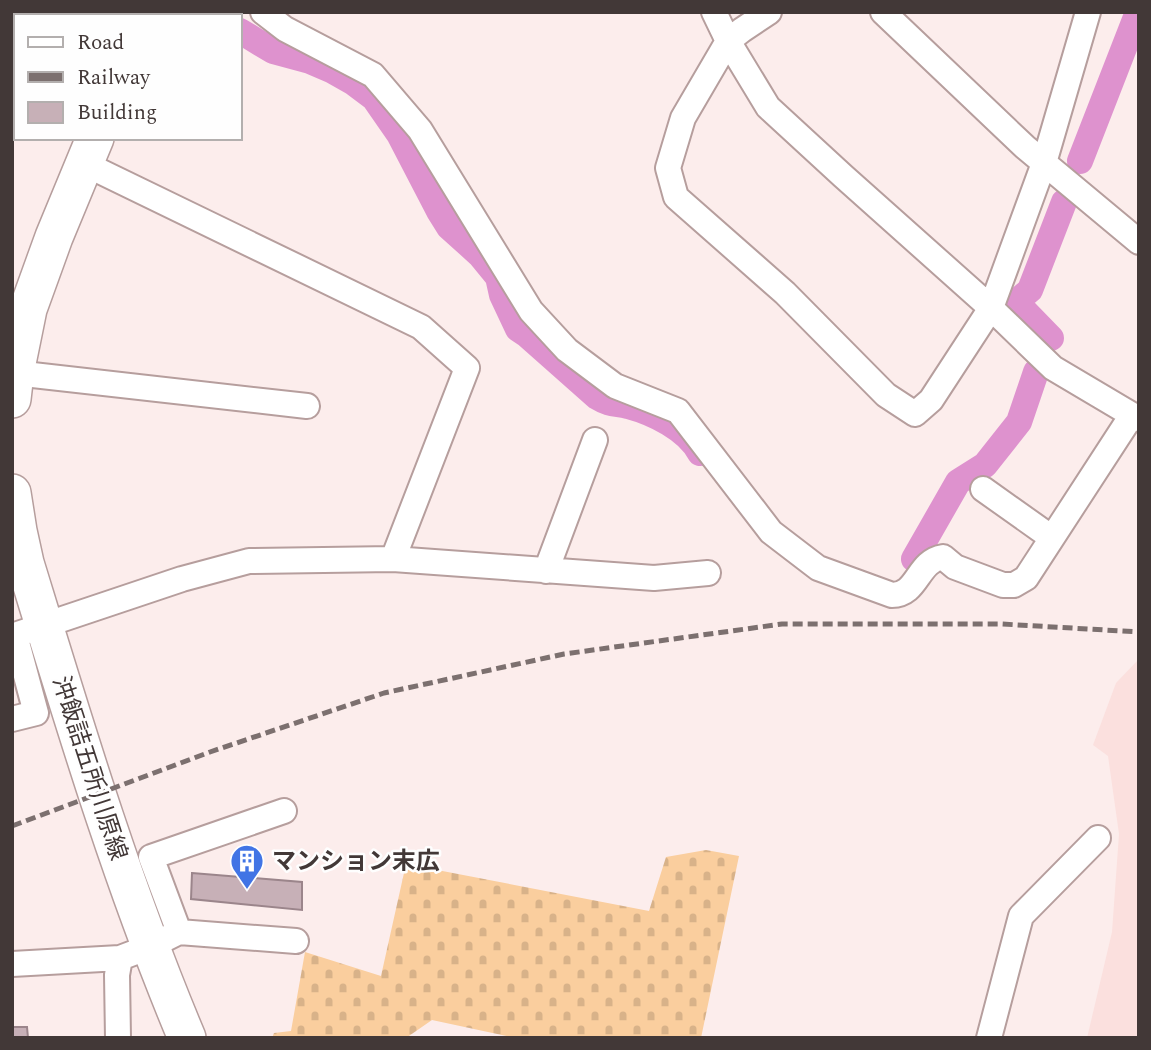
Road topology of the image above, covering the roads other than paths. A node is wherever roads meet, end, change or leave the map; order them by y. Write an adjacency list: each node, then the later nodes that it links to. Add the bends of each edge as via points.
1 (263, 12): 17 (street, via 285,29 373,75 420,131 531,312 567,350 615,386 678,411 771,532 817,568 901,595 935,558 943,557 955,567 1014,585 1026,578)
2 (714, 12): 6 (street)
3 (769, 12): 6 (street)
4 (883, 12): 8 (street)
5 (1088, 12): 8 (street)
6 (728, 41): 10 (street, via 768,107); 10 (street, via 683,118 668,168 676,197 785,293 886,395 915,414 930,400)
7 (90, 151): 11 (main road, via 28,309); 18 (street, via 421,327 467,368)
8 (1044, 163): 9 (street); 10 (street)
9 (1139, 242)
10 (992, 308): 13 (street, via 1053,368)
11 (14, 386): 12 (street)
12 (307, 406)
13 (1135, 417): 17 (street)
14 (595, 440): 20 (street)
15 (983, 489): 17 (street)
16 (12, 493): 19 (main road, 沖飯詰五所川原線)
17 (1052, 538)
18 (393, 559): 20 (street); 22 (street, via 249,561)
19 (18, 565): 22 (main road, 沖飯詰五所川原線)
20 (547, 571): 21 (street, via 654,578)
21 (708, 573)
22 (44, 627): 23 (street, via 15,635 36,713); 27 (main road, 沖飯詰五所川原線)
23 (12, 719)
24 (284, 811): 27 (street, via 151,857)
25 (1098, 838): 31 (street, via 1021,916)
26 (296, 941): 27 (street)
27 (149, 945): 28 (street); 29 (street, via 117,975); 30 (main road, 沖飯詰五所川原線)
28 (12, 964)
29 (118, 1038)
30 (187, 1038)
31 (989, 1038)

